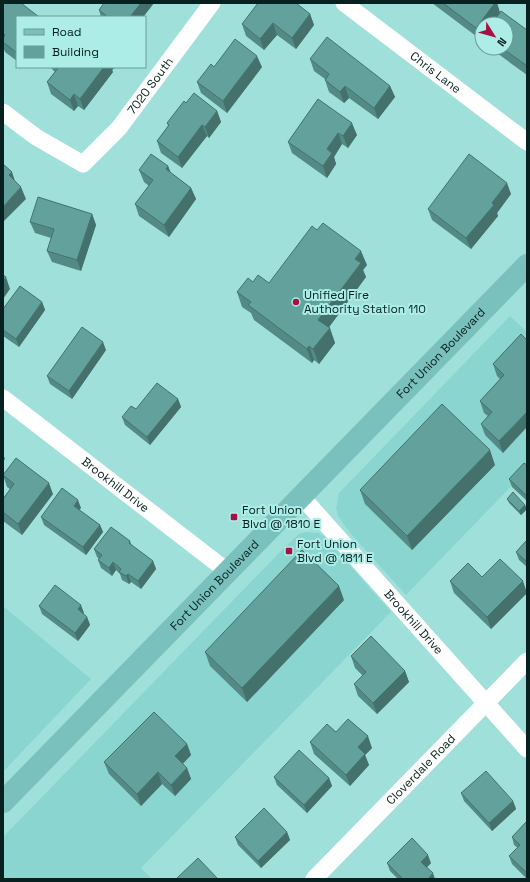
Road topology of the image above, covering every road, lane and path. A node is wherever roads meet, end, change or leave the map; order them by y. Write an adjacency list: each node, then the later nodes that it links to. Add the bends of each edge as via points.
1 (212, 3): 3 (street, 7020 South, via 118,128 83,164 36,137)
2 (344, 3): 4 (street, Chris Lane)
3 (3, 112)
4 (527, 142)
5 (527, 265): 7 (main road, Fort Union Boulevard)
6 (3, 398): 8 (street, Brookhill Drive)
7 (301, 496): 8 (main road, Fort Union Boulevard); 10 (street, Brookhill Drive)
8 (227, 571): 12 (main road, Fort Union Boulevard)
9 (527, 661): 10 (street, Cloverdale Road)
10 (486, 703): 11 (street, Brookhill Drive); 13 (street, Cloverdale Road)
11 (527, 748)
12 (3, 802)
13 (320, 877)

